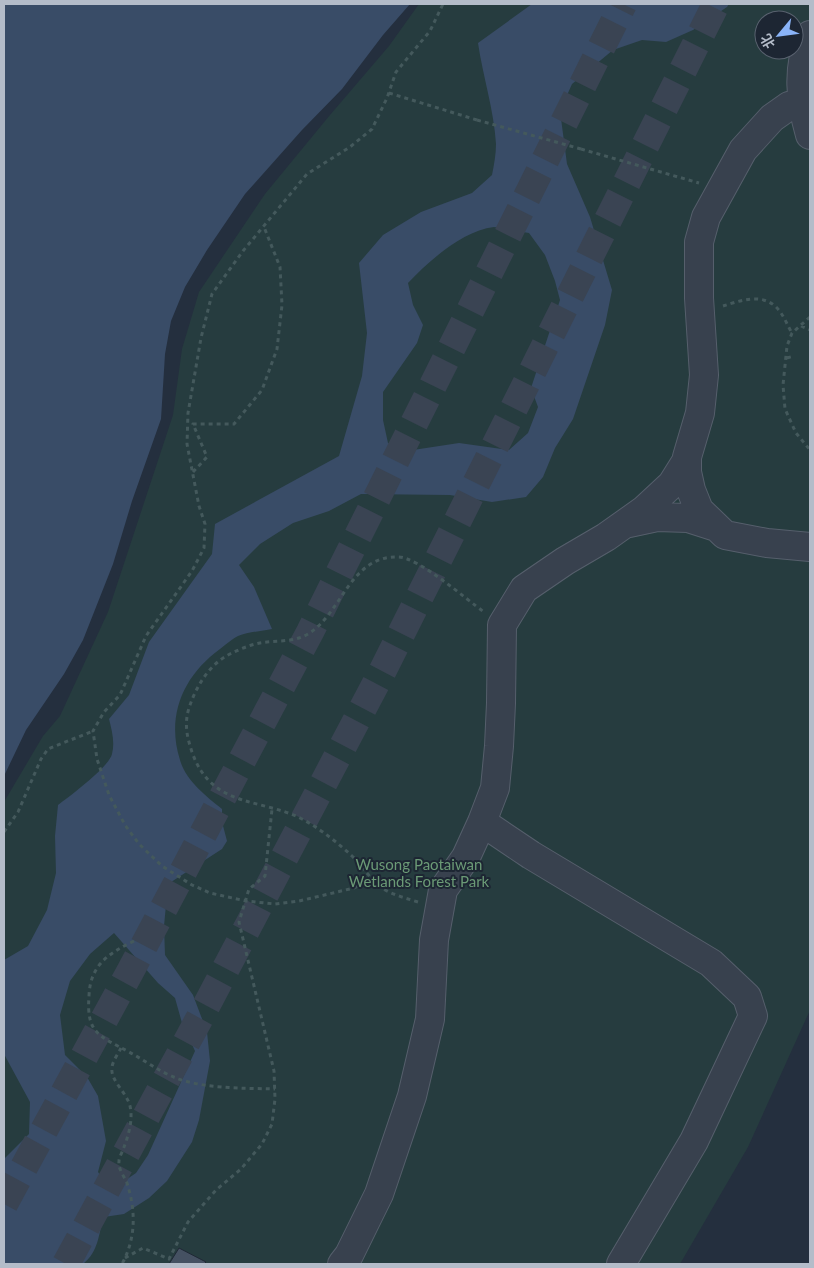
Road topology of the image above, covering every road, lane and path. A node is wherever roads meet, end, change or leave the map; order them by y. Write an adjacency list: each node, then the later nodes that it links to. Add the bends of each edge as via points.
1 (443, 4): 3 (path, via 430,31 396,72)
2 (810, 35): 4 (lane, via 801,76)
3 (389, 93): 6 (path, bridge); 7 (path, via 372,129 307,174)
4 (803, 102): 5 (lane); 6 (lane, via 789,106 772,118 743,150)
5 (810, 135)
6 (721, 190): 8 (lane, via 706,217 699,242)
7 (264, 227): 17 (path, via 212,294 188,413 188,444); 17 (path, via 280,267 282,305 277,349 262,390 234,424 193,424 207,457)
8 (701, 316): 12 (path, via 745,299 760,299 775,306); 16 (lane, via 704,375 700,413)
9 (810, 317): 10 (path)
10 (801, 326): 11 (path); 12 (path)
11 (810, 330)
12 (792, 333): 14 (path)
13 (794, 356): 14 (path)
14 (786, 358): 15 (path, via 785,409 796,433)
15 (810, 450)
16 (687, 460): 18 (lane, via 672,484); 19 (lane, via 691,490 699,510)
17 (193, 472): 22 (path, via 205,524 204,548 192,571 146,636 120,695 104,712)
18 (625, 524): 19 (lane, via 657,517 688,518); 21 (lane, via 524,589)
19 (717, 527): 20 (lane, via 724,535)
20 (810, 547)
21 (502, 625): 23 (path, via 418,564 402,557 385,558 369,564 356,577 324,620 310,633 240,650 211,668 194,693 186,717 187,738 194,757 205,777 216,788 236,799); 24 (lane, via 495,788)
22 (93, 731): 25 (path, via 48,749 18,812); 27 (path, via 108,795 124,825 139,844 162,866 192,885 210,893)
23 (272, 809): 26 (path, via 309,823 352,856); 27 (path, via 266,876 249,889)
24 (482, 822): 28 (lane, via 466,857 443,890); 35 (lane, via 530,855 711,963 747,997 753,1016 694,1141)
25 (4, 832)
26 (372, 880): 27 (path, via 354,888 299,901 275,904); 28 (path, via 389,892)
27 (246, 901): 31 (path, via 239,922 274,1071)
28 (440, 909): 34 (lane, via 434,940 430,1019 412,1096 379,1194)
29 (134, 941): 30 (path, via 100,962 89,983 92,1024 100,1036)
30 (121, 1048): 31 (path, via 176,1078 217,1087); 32 (path, via 112,1076 130,1106 131,1120 119,1162 132,1200 134,1224)
31 (275, 1089): 32 (path, via 272,1124 262,1144 242,1169 216,1190 188,1222 169,1259 143,1248)
32 (125, 1258): 33 (path)
33 (122, 1264)
34 (342, 1264)
35 (621, 1264)

